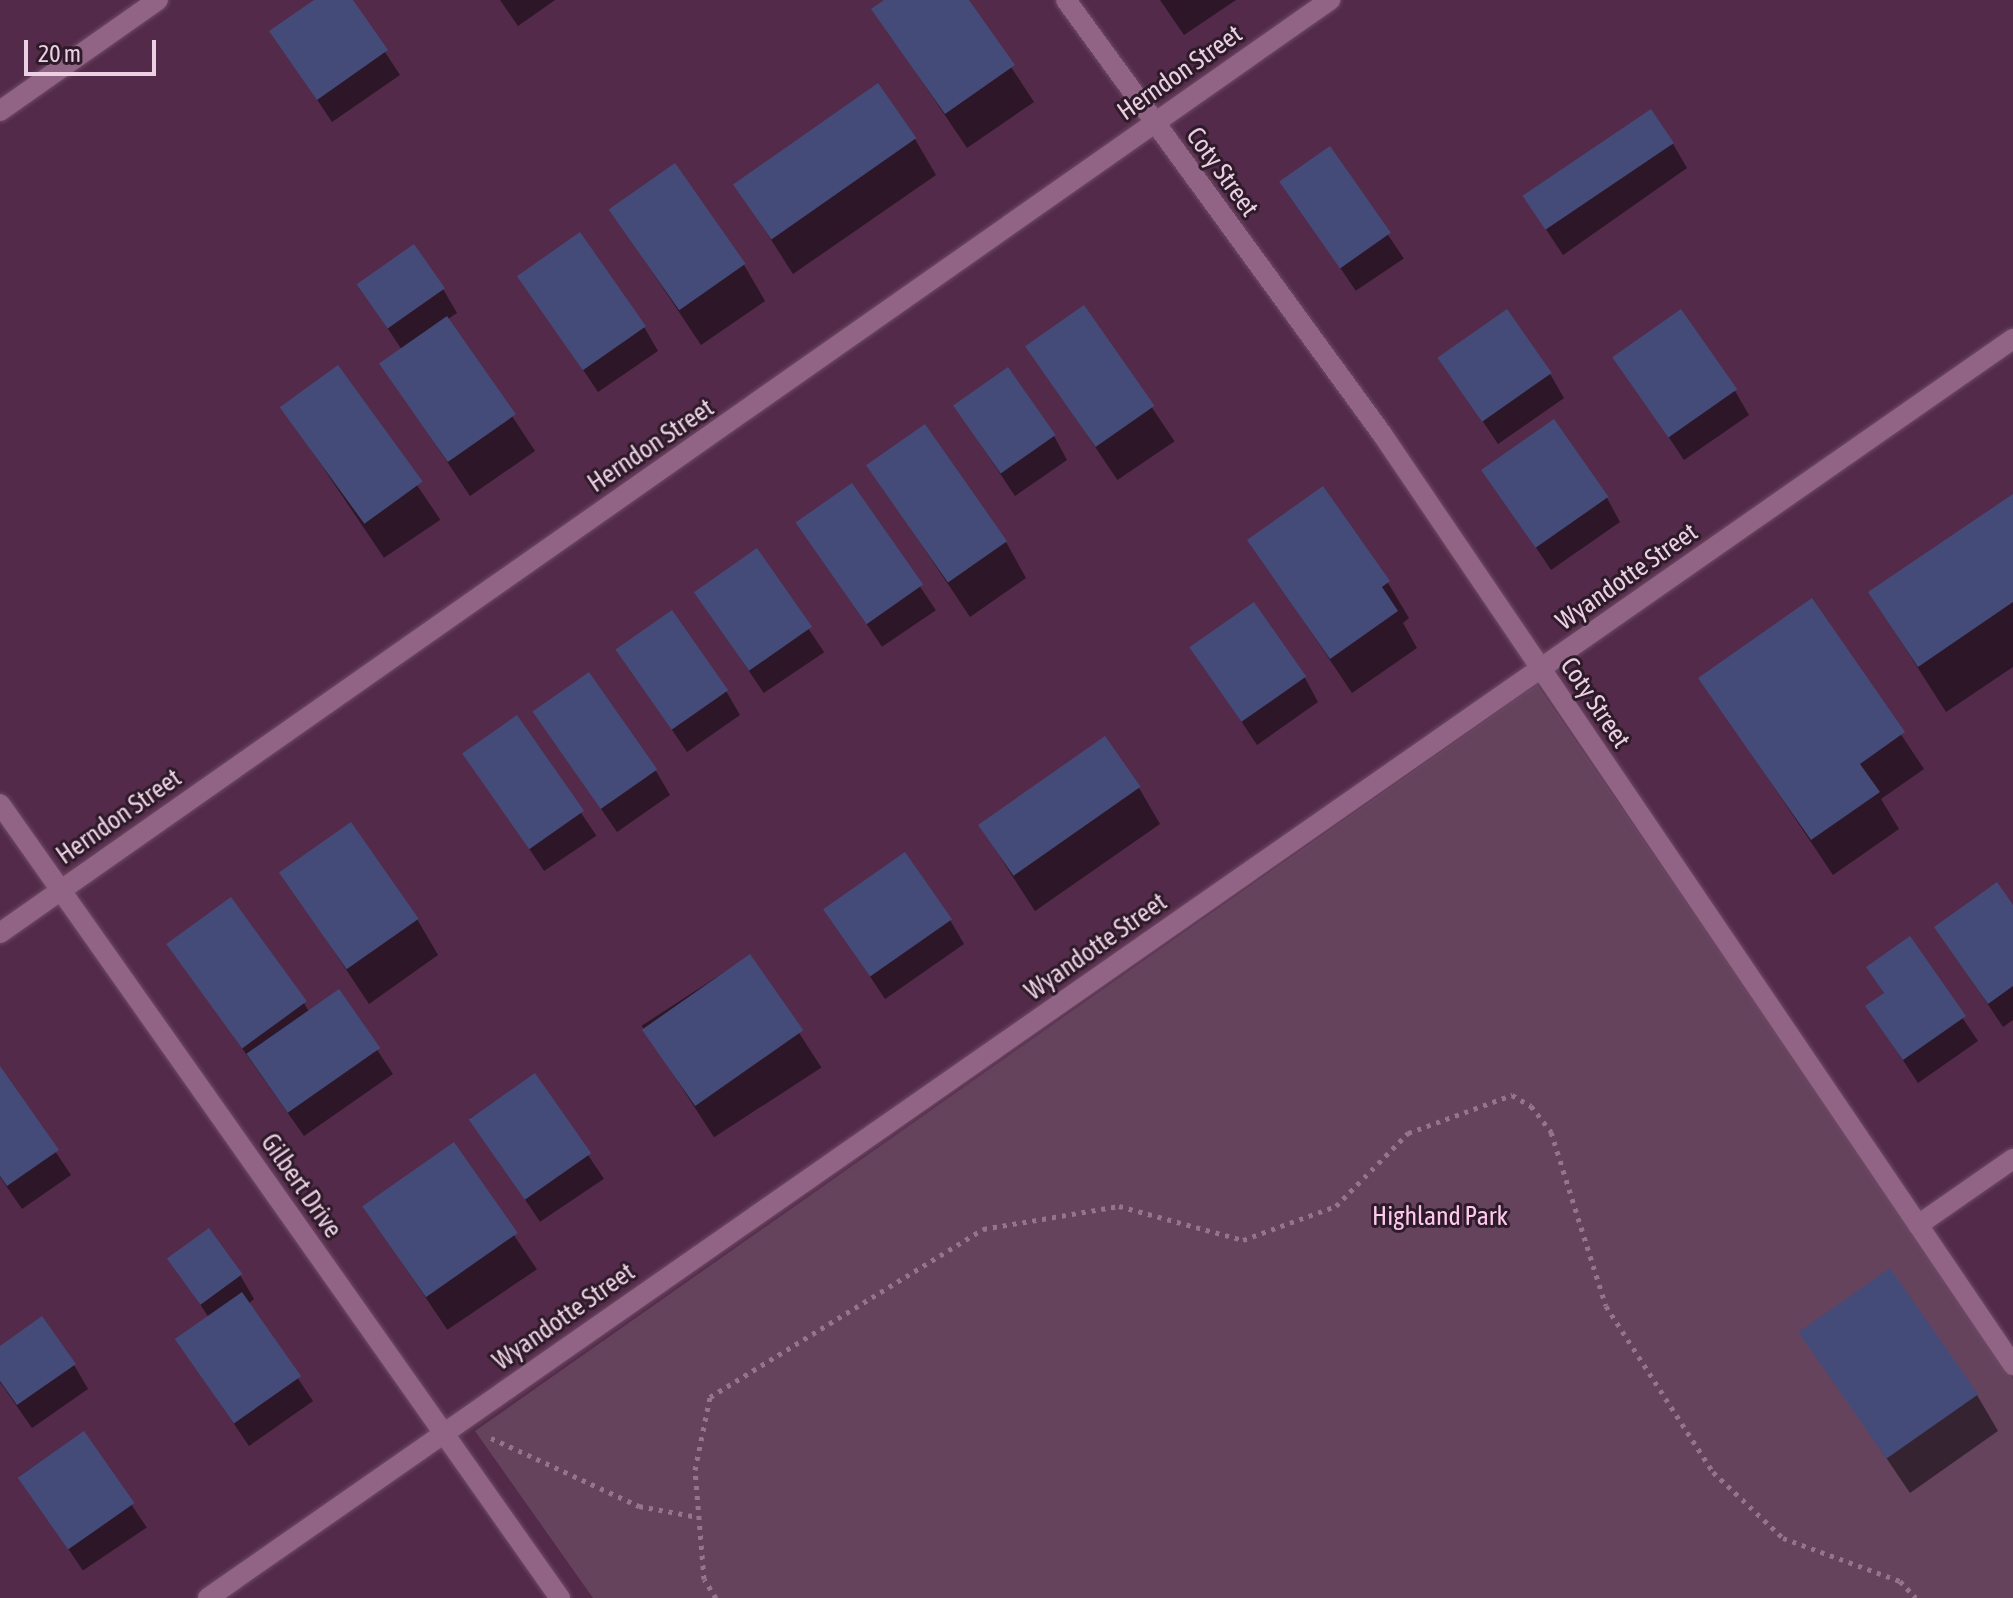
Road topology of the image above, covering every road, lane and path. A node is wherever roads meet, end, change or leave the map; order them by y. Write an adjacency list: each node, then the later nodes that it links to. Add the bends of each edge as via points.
1 (158, 0): 4 (street)
2 (1066, 0): 5 (street, Coty Street)
3 (1330, 0): 5 (street, Herndon Street)
4 (0, 111)
5 (1154, 123): 7 (street, Coty Street, via 1382,434); 9 (street, Herndon Street)
6 (2013, 339): 7 (street, Wyandotte Street)
7 (1540, 669): 12 (street, Coty Street); 14 (street, Wyandotte Street)
8 (0, 804): 9 (street, Gilbert Drive)
9 (61, 890): 10 (street, Herndon Street); 14 (street, Gilbert Drive)
10 (0, 933)
11 (2013, 1159): 12 (street)
12 (1918, 1225): 13 (street, Coty Street)
13 (2013, 1365)
14 (443, 1433): 15 (path, via 475,1431 639,1506); 16 (street, Wyandotte Street); 17 (street, Gilbert Drive)
15 (698, 1517): 18 (path, via 704,1579); 19 (path, via 695,1470 710,1397 983,1229 1119,1206 1243,1240 1336,1206 1408,1133 1512,1095 1531,1106 1551,1132 1606,1306 1713,1472 1783,1538 1900,1581)
16 (208, 1598)
17 (560, 1598)
18 (716, 1598)
19 (1916, 1598)

